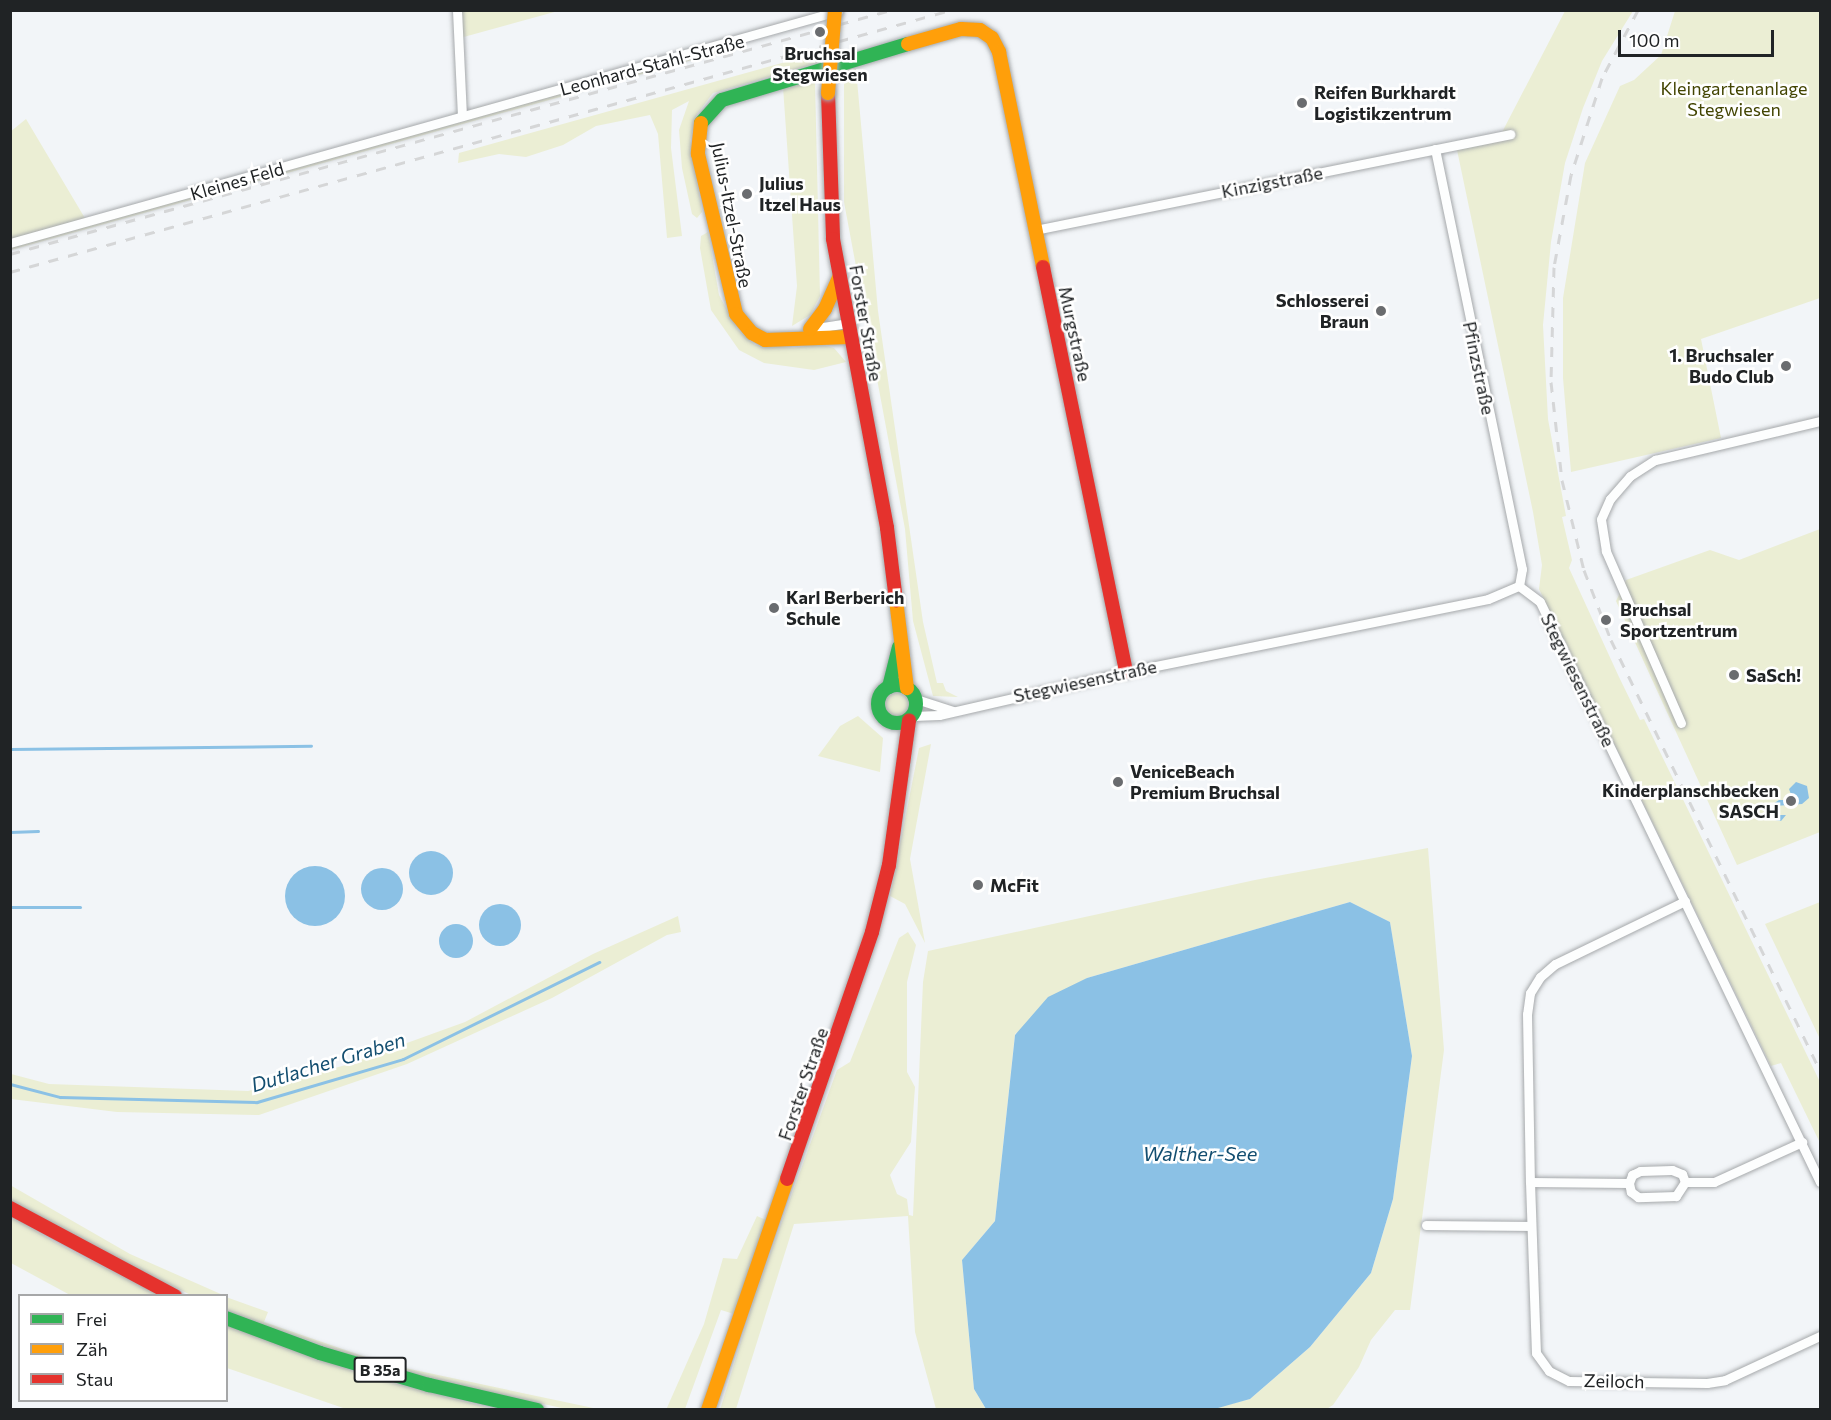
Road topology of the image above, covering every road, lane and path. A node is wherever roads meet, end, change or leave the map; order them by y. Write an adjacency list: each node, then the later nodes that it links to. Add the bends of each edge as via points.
1 (457, 10): 5 (street)
2 (835, 10): 10 (street, Forster Straße, bridge, via 828,93 828,167)
3 (841, 10): 5 (street, Leonhard-Stahl-Straße, via 689,56)
4 (961, 29): 8 (street, Murgstraße, via 981,30 996,44); 13 (street, Julius-Itzel-Straße, via 722,100 700,125 698,154 736,314 752,333 765,340)
5 (462, 116): 9 (street, Kleines Feld)
6 (1510, 134): 7 (street, Kinzigstraße)
7 (1435, 149): 8 (street, Kinzigstraße); 15 (street, Pfinzstraße, via 1522,569)
8 (1035, 230): 17 (street, Murgstraße)
9 (10, 243)
10 (839, 277): 11 (street, via 825,309); 12 (street, Forster Straße)
11 (810, 329): 12 (street, Julius-Itzel-Straße); 13 (street, Julius-Itzel-Straße)
12 (848, 330): 13 (street, Julius-Itzel-Straße); 16 (street, Forster Straße, via 887,528)
13 (789, 339)
14 (1821, 421): 23 (street, via 1655,460 1630,477 1610,499 1601,519 1606,551)
15 (1519, 586): 17 (street, Stegwiesenstraße, via 1488,599); 25 (street, Stegwiesenstraße, via 1540,602)
16 (901, 639): 18 (street, Forster Straße); 19 (street, Forster Straße)
17 (1126, 672): 20 (street, Stegwiesenstraße)
18 (889, 687): 19 (street); 22 (street, via 881,693 878,708)
19 (911, 693): 20 (street); 21 (street)
20 (953, 711): 21 (street, Stegwiesenstraße)
21 (911, 718): 22 (street); 24 (street, Forster Straße)
22 (891, 723): 24 (street, Forster Straße)
23 (1681, 723)
24 (902, 762): 37 (street, Forster Straße, via 889,865 869,941)
25 (1685, 901): 26 (street, Stegwiesenstraße); 27 (street, Zeiloch, via 1555,964 1540,976 1530,993)
26 (1802, 1142): 28 (street, via 1714,1182); 29 (street, Stegwiesenstraße)
27 (1530, 1182): 30 (street); 33 (street, Zeiloch)
28 (1685, 1182): 30 (street, via 1682,1174 1672,1170 1651,1170 1632,1175); 30 (street, via 1676,1196 1638,1197)
29 (1821, 1182)
30 (1629, 1184)
31 (10, 1208): 34 (street)
32 (1426, 1225): 33 (street)
33 (1531, 1226): 36 (street, Zeiloch, via 1536,1353 1549,1371 1569,1381 1725,1380)
34 (171, 1294)
35 (228, 1319): 38 (street, B 35a, via 320,1353 418,1382)
36 (1821, 1336)
37 (708, 1409)
38 (537, 1410)

